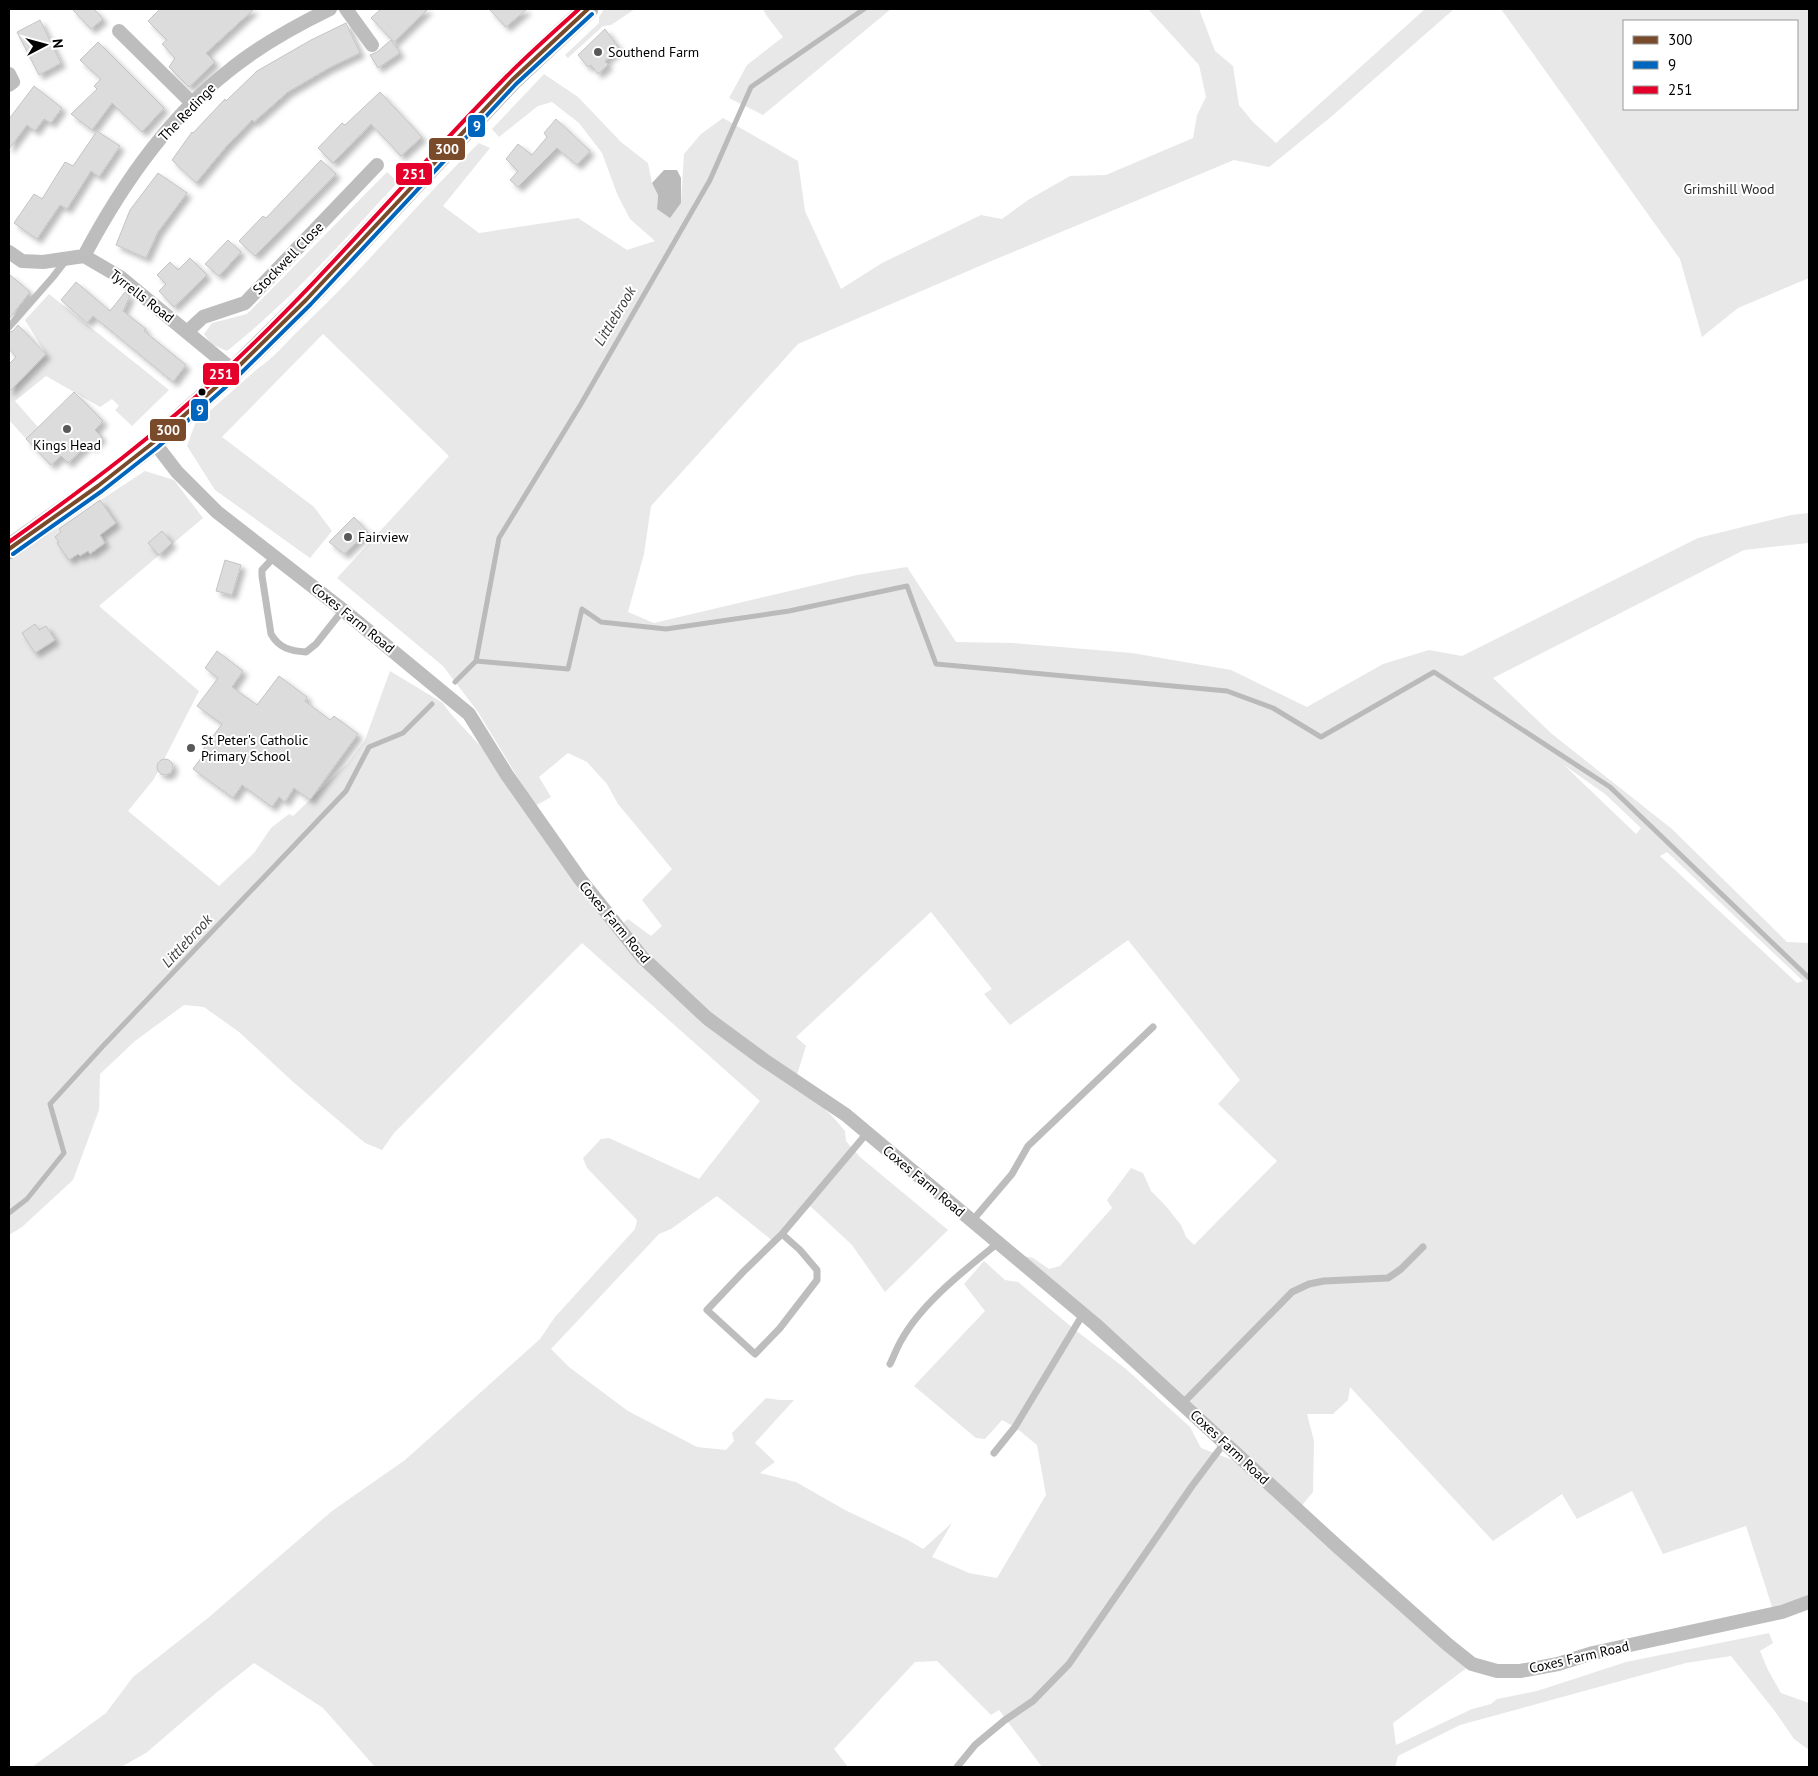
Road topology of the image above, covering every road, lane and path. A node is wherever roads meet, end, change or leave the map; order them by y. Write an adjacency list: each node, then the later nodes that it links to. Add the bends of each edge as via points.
1 (346, 9): 5 (street)
2 (588, 9): 15 (main road, via 512,80 306,300)
3 (321, 10): 8 (street, The Redinge, via 260,47)
4 (119, 31): 8 (street)
5 (372, 45)
6 (9, 74): 7 (street, via 13,82)
7 (9, 85)
8 (192, 103): 11 (street, The Redinge, via 146,155 106,213)
9 (377, 165): 14 (street, Stockwell Close, via 246,303 203,317)
10 (9, 252): 12 (street, via 22,261)
11 (84, 256): 12 (street); 14 (street, Tyrrells Road, via 120,277)
12 (66, 259): 13 (lane)
13 (9, 327)
14 (187, 332): 15 (street, Tyrrells Road)
15 (234, 371): 16 (main road)
16 (154, 442): 17 (main road); 18 (street, Coxes Farm Road, via 176,472 217,512)
17 (9, 549)
18 (275, 556): 19 (street, Coxes Farm Road); 19 (lane, via 262,570 274,641 289,650 306,652)
19 (343, 610): 21 (street, Coxes Farm Road, via 469,714 580,880 642,957 706,1018)
20 (1152, 1027): 22 (lane, via 1028,1146 1012,1174)
21 (867, 1133): 22 (street, Coxes Farm Road); 23 (lane)
22 (972, 1221): 24 (street, Coxes Farm Road)
23 (782, 1234): 23 (lane, via 817,1270 817,1280 755,1354 707,1310)
24 (998, 1243): 26 (street, Coxes Farm Road); 27 (lane, via 938,1295 902,1339)
25 (1423, 1247): 28 (lane, via 1402,1269 1388,1278 1324,1281 1292,1292)
26 (1084, 1314): 28 (street, Coxes Farm Road); 30 (lane)
27 (890, 1364)
28 (1183, 1403): 29 (street, Coxes Farm Road)
29 (1225, 1442): 31 (street, Coxes Farm Road, via 1447,1644 1472,1664 1488,1669 1520,1671 1558,1664 1593,1653 1782,1612); 32 (lane, via 1069,1664 1033,1701 975,1745)
30 (994, 1454)
31 (1809, 1602)
32 (957, 1767)

